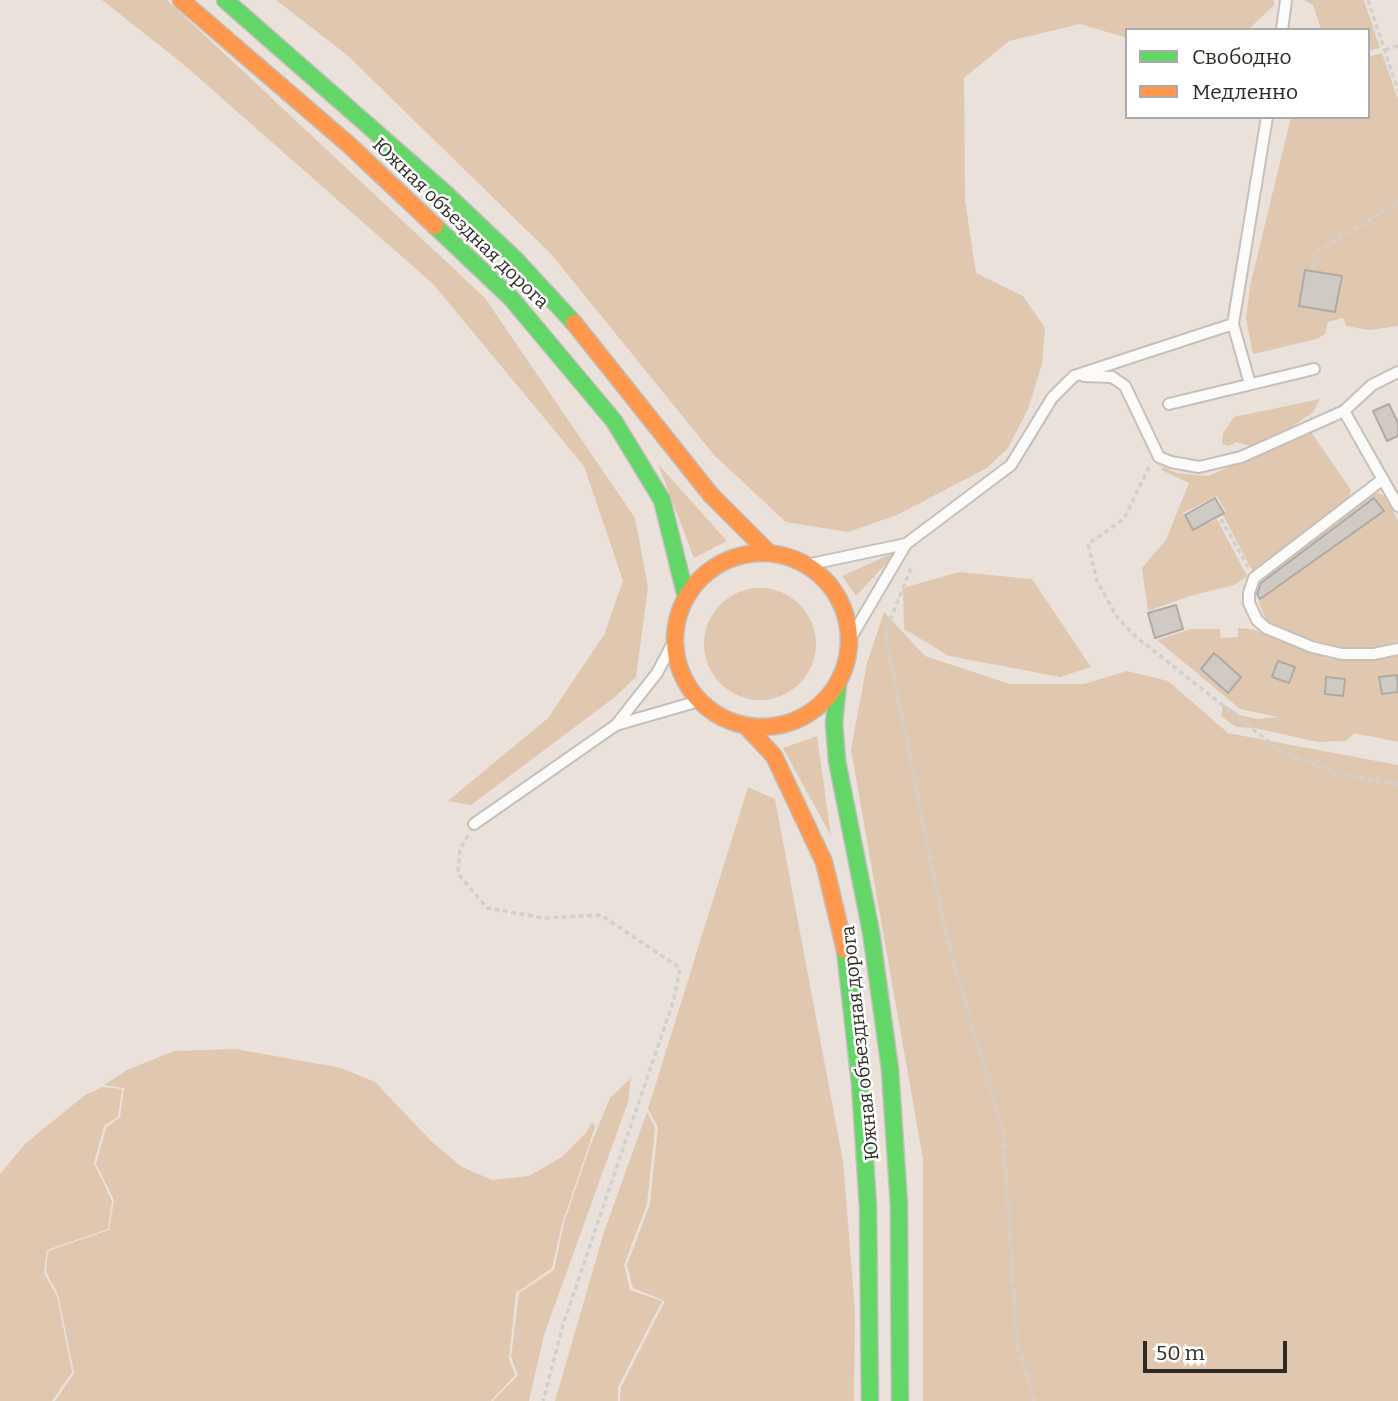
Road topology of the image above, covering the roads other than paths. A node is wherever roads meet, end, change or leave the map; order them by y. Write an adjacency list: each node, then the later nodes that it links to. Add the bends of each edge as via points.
1 (181, 0): 18 (main road, Южная объездная дорога, via 348,144 511,298 614,421 662,500)
2 (225, 0): 16 (main road, Южная объездная дорога, via 516,260 586,336 711,495)
3 (1286, 0): 4 (lane)
4 (1282, 28)
5 (1267, 119): 6 (lane)
6 (1233, 324): 9 (lane); 10 (lane)
7 (1314, 369): 10 (lane)
8 (1398, 372): 12 (lane, via 1372,385)
9 (1074, 376): 12 (lane, via 1112,377 1125,386 1155,452 1171,463 1199,467 1241,457); 15 (lane, via 1052,398 1011,464)
10 (1250, 384): 11 (lane)
11 (1169, 404)
12 (1344, 411): 13 (lane)
13 (1383, 480): 14 (lane); 21 (lane, via 1254,578 1249,603 1266,628 1312,647 1342,654)
14 (1398, 506)
15 (906, 544): 17 (lane); 20 (lane)
16 (769, 553): 17 (main road); 18 (main road, via 721,563)
17 (806, 565): 20 (main road, via 838,596)
18 (686, 597): 19 (main road)
19 (675, 639): 23 (main road, via 678,662); 24 (lane, via 657,673)
20 (850, 639): 22 (main road)
21 (1398, 649)
22 (838, 684): 25 (main road, via 821,705 799,720 773,727); 28 (main road, Южная объездная дорога, via 837,761 872,932 890,1069 899,1205)
23 (699, 701): 24 (lane); 25 (main road, via 721,717)
24 (616, 725): 26 (lane)
25 (746, 726): 27 (main road, Южная объездная дорога, via 774,756 824,862 847,958 868,1207)
26 (474, 824)
27 (870, 1401)
28 (900, 1401)

